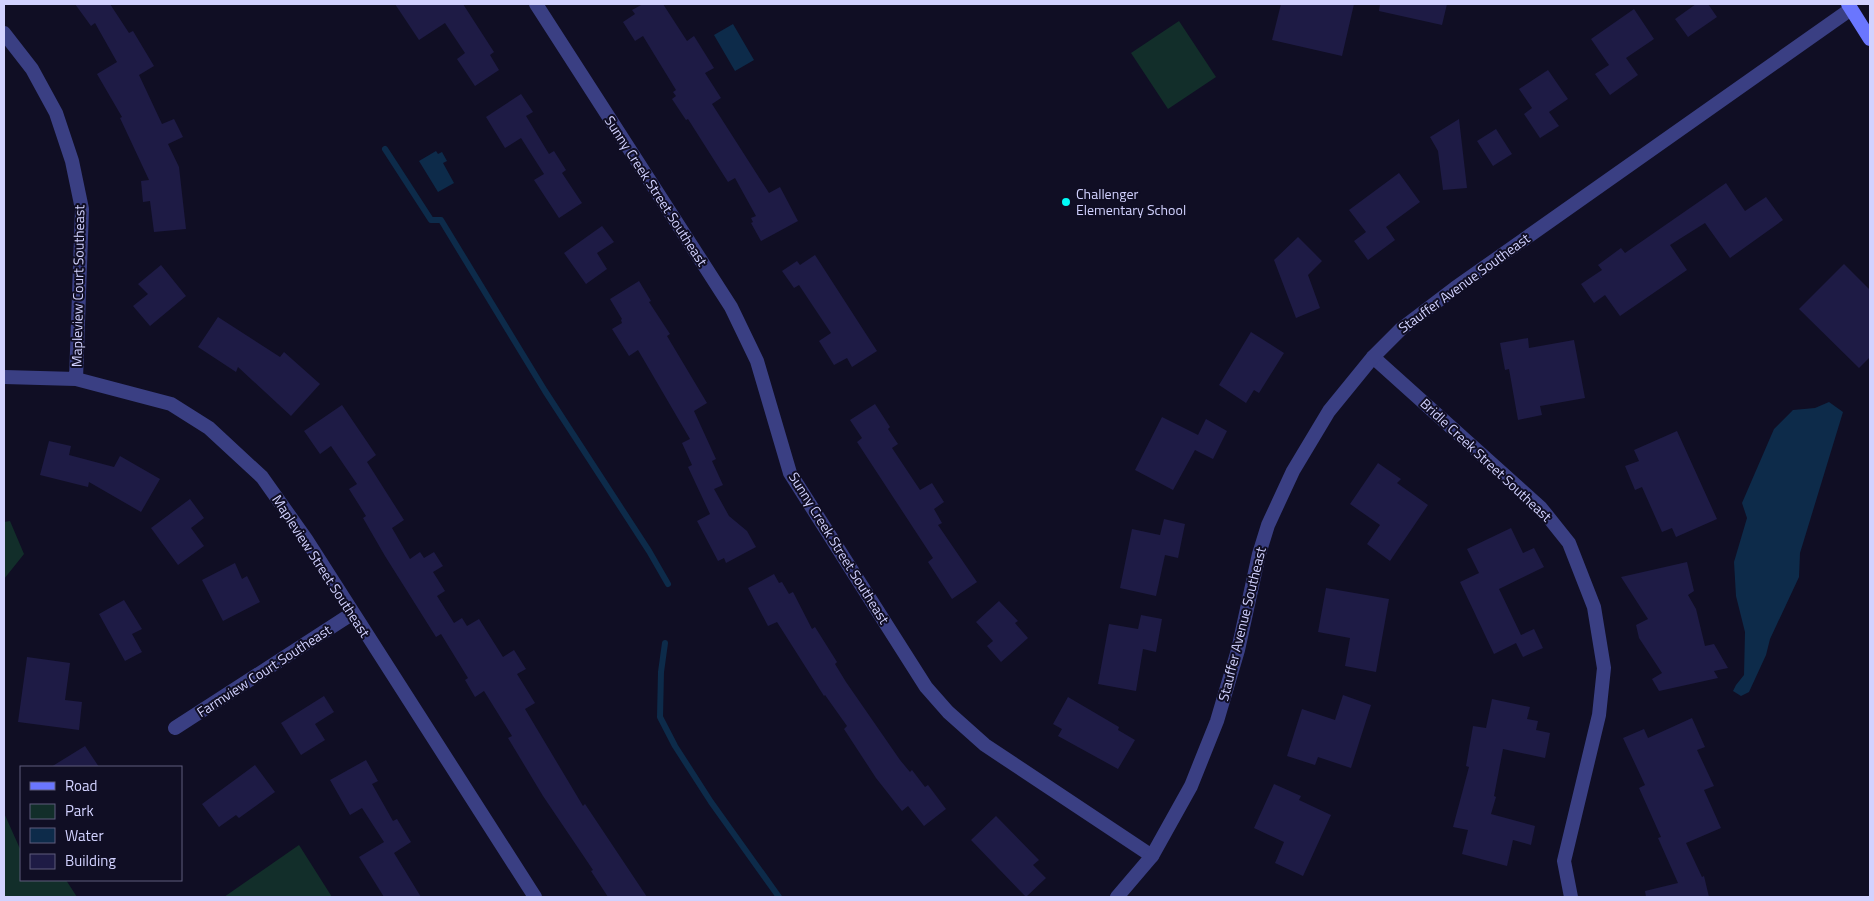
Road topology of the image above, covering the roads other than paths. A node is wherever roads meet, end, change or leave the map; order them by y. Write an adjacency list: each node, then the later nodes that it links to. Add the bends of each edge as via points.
1 (536, 4): 10 (street, Sunny Creek Street Southeast, via 731,307 757,361 790,473 926,687 985,745)
2 (1853, 5): 4 (main road); 5 (street, Stauffer Avenue Southeast, via 1455,288 1401,329)
3 (4, 33): 7 (street, Mapleview Court Southeast, via 32,70 56,113 72,161 82,209)
4 (1870, 39)
5 (1373, 357): 10 (street, Stauffer Avenue Southeast, via 1336,401 1310,441 1268,525 1258,554 1238,650 1217,720 1191,786); 13 (street, Bridle Creek Street Southeast, via 1541,508 1569,543 1594,607 1604,668 1599,715 1564,861)
6 (4, 377): 7 (street, Mapleview Street Southeast)
7 (76, 379): 8 (street, Mapleview Street Southeast, via 171,404 209,428 262,477)
8 (353, 613): 9 (street, Farmview Court Southeast); 11 (street, Mapleview Street Southeast)
9 (175, 728)
10 (1152, 856): 12 (street, Stauffer Avenue Southeast)
11 (535, 897)
12 (1117, 897)
13 (1571, 897)

